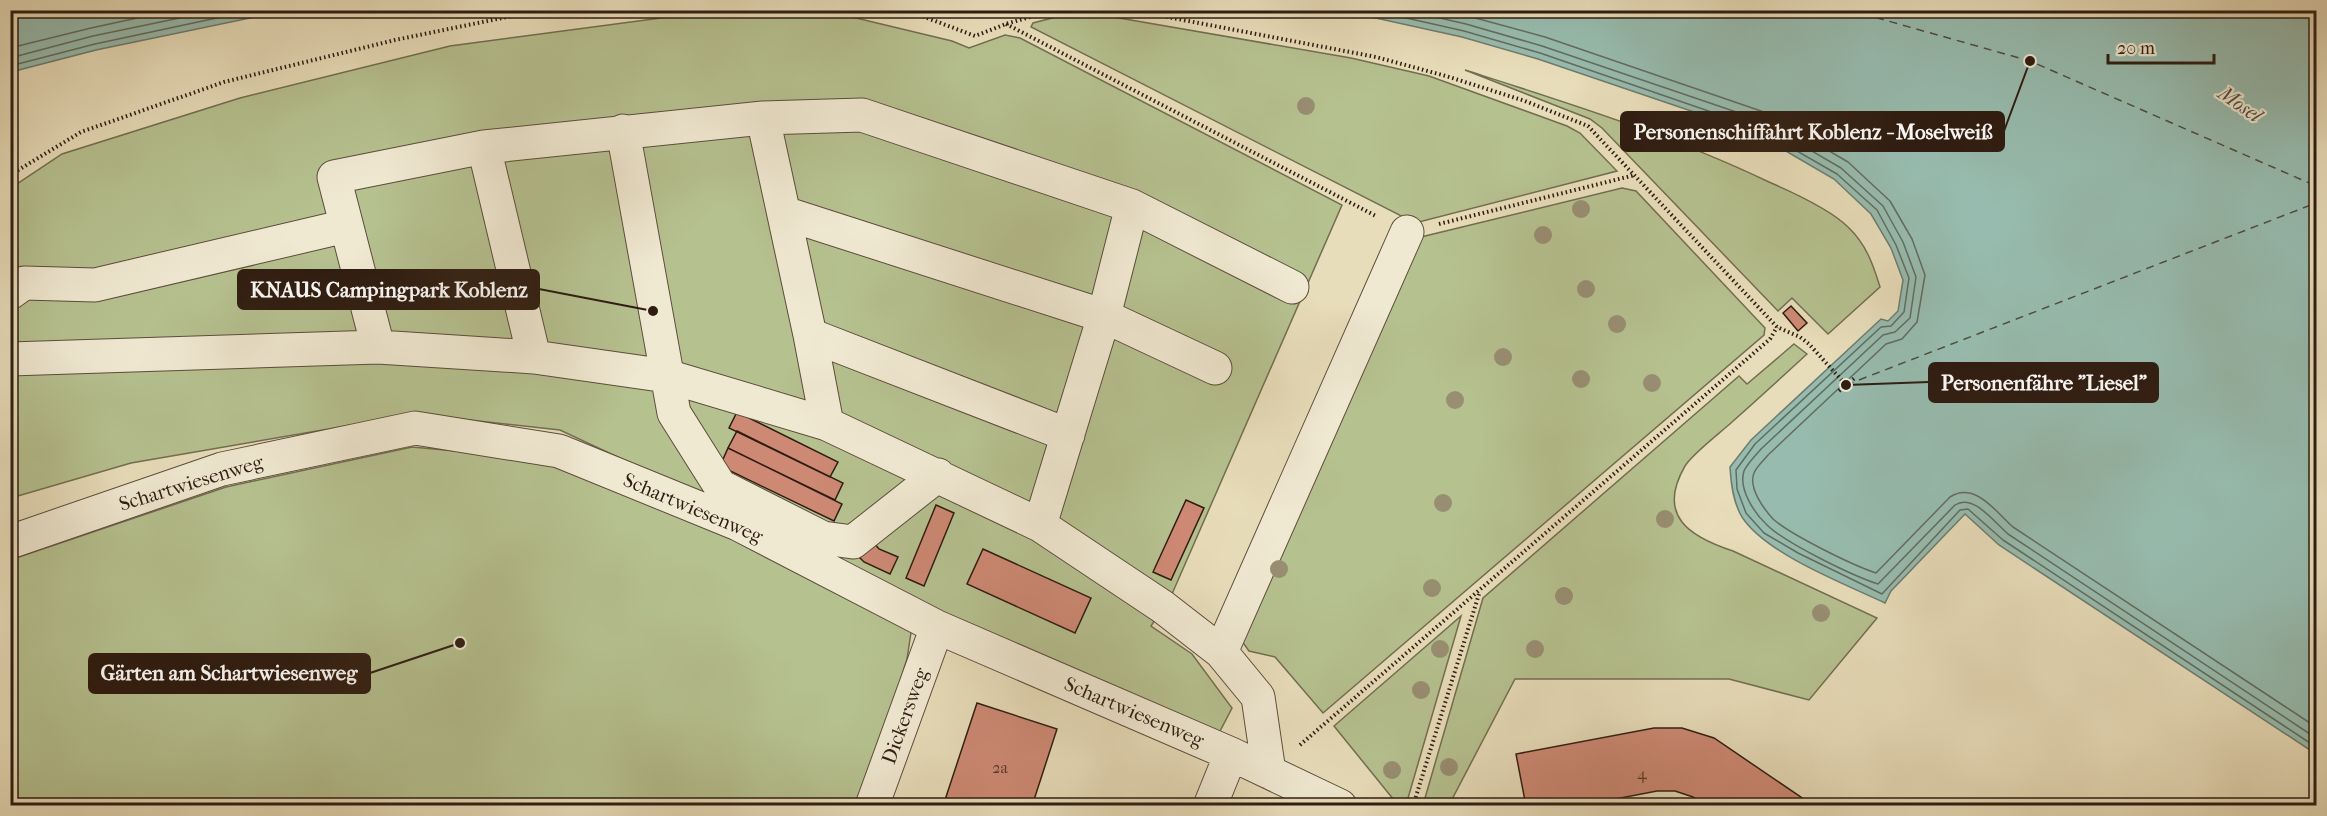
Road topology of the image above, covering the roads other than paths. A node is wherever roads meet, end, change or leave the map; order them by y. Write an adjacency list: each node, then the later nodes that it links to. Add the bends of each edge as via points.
1 (762, 118): 2 (street); 4 (street, via 862,115); 5 (street)
2 (623, 131): 3 (street); 16 (street)
3 (484, 147): 6 (street, via 334,177); 13 (street)
4 (1132, 206): 8 (street); 10 (street)
5 (784, 213): 10 (street); 11 (street)
6 (346, 226): 9 (street, via 95,285 24,283); 12 (street)
7 (1407, 232): 23 (street)
8 (1292, 287)
9 (10, 293)
10 (1104, 316): 15 (street); 18 (street)
11 (810, 335): 17 (street); 18 (street)
12 (378, 346): 13 (street); 14 (street)
13 (534, 357): 16 (street)
14 (10, 359)
15 (1215, 368)
16 (667, 376): 17 (street); 19 (street, via 674,413 720,486 823,538 852,542)
17 (827, 424): 19 (street)
18 (1068, 435): 20 (street)
19 (938, 475): 20 (street)
20 (1040, 525): 23 (street, via 1163,607)
21 (10, 542): 22 (street, Schartwiesenweg, via 222,470 415,429 559,452 738,524)
22 (937, 627): 24 (street, Schartwiesenweg); 26 (street, Dickersweg)
23 (1221, 652): 25 (street, via 1257,697)
24 (1231, 754): 25 (street, Schartwiesenweg); 27 (street)
25 (1269, 772): 28 (street, Schartwiesenweg)
26 (872, 806)
27 (1210, 806)
28 (1340, 806)

